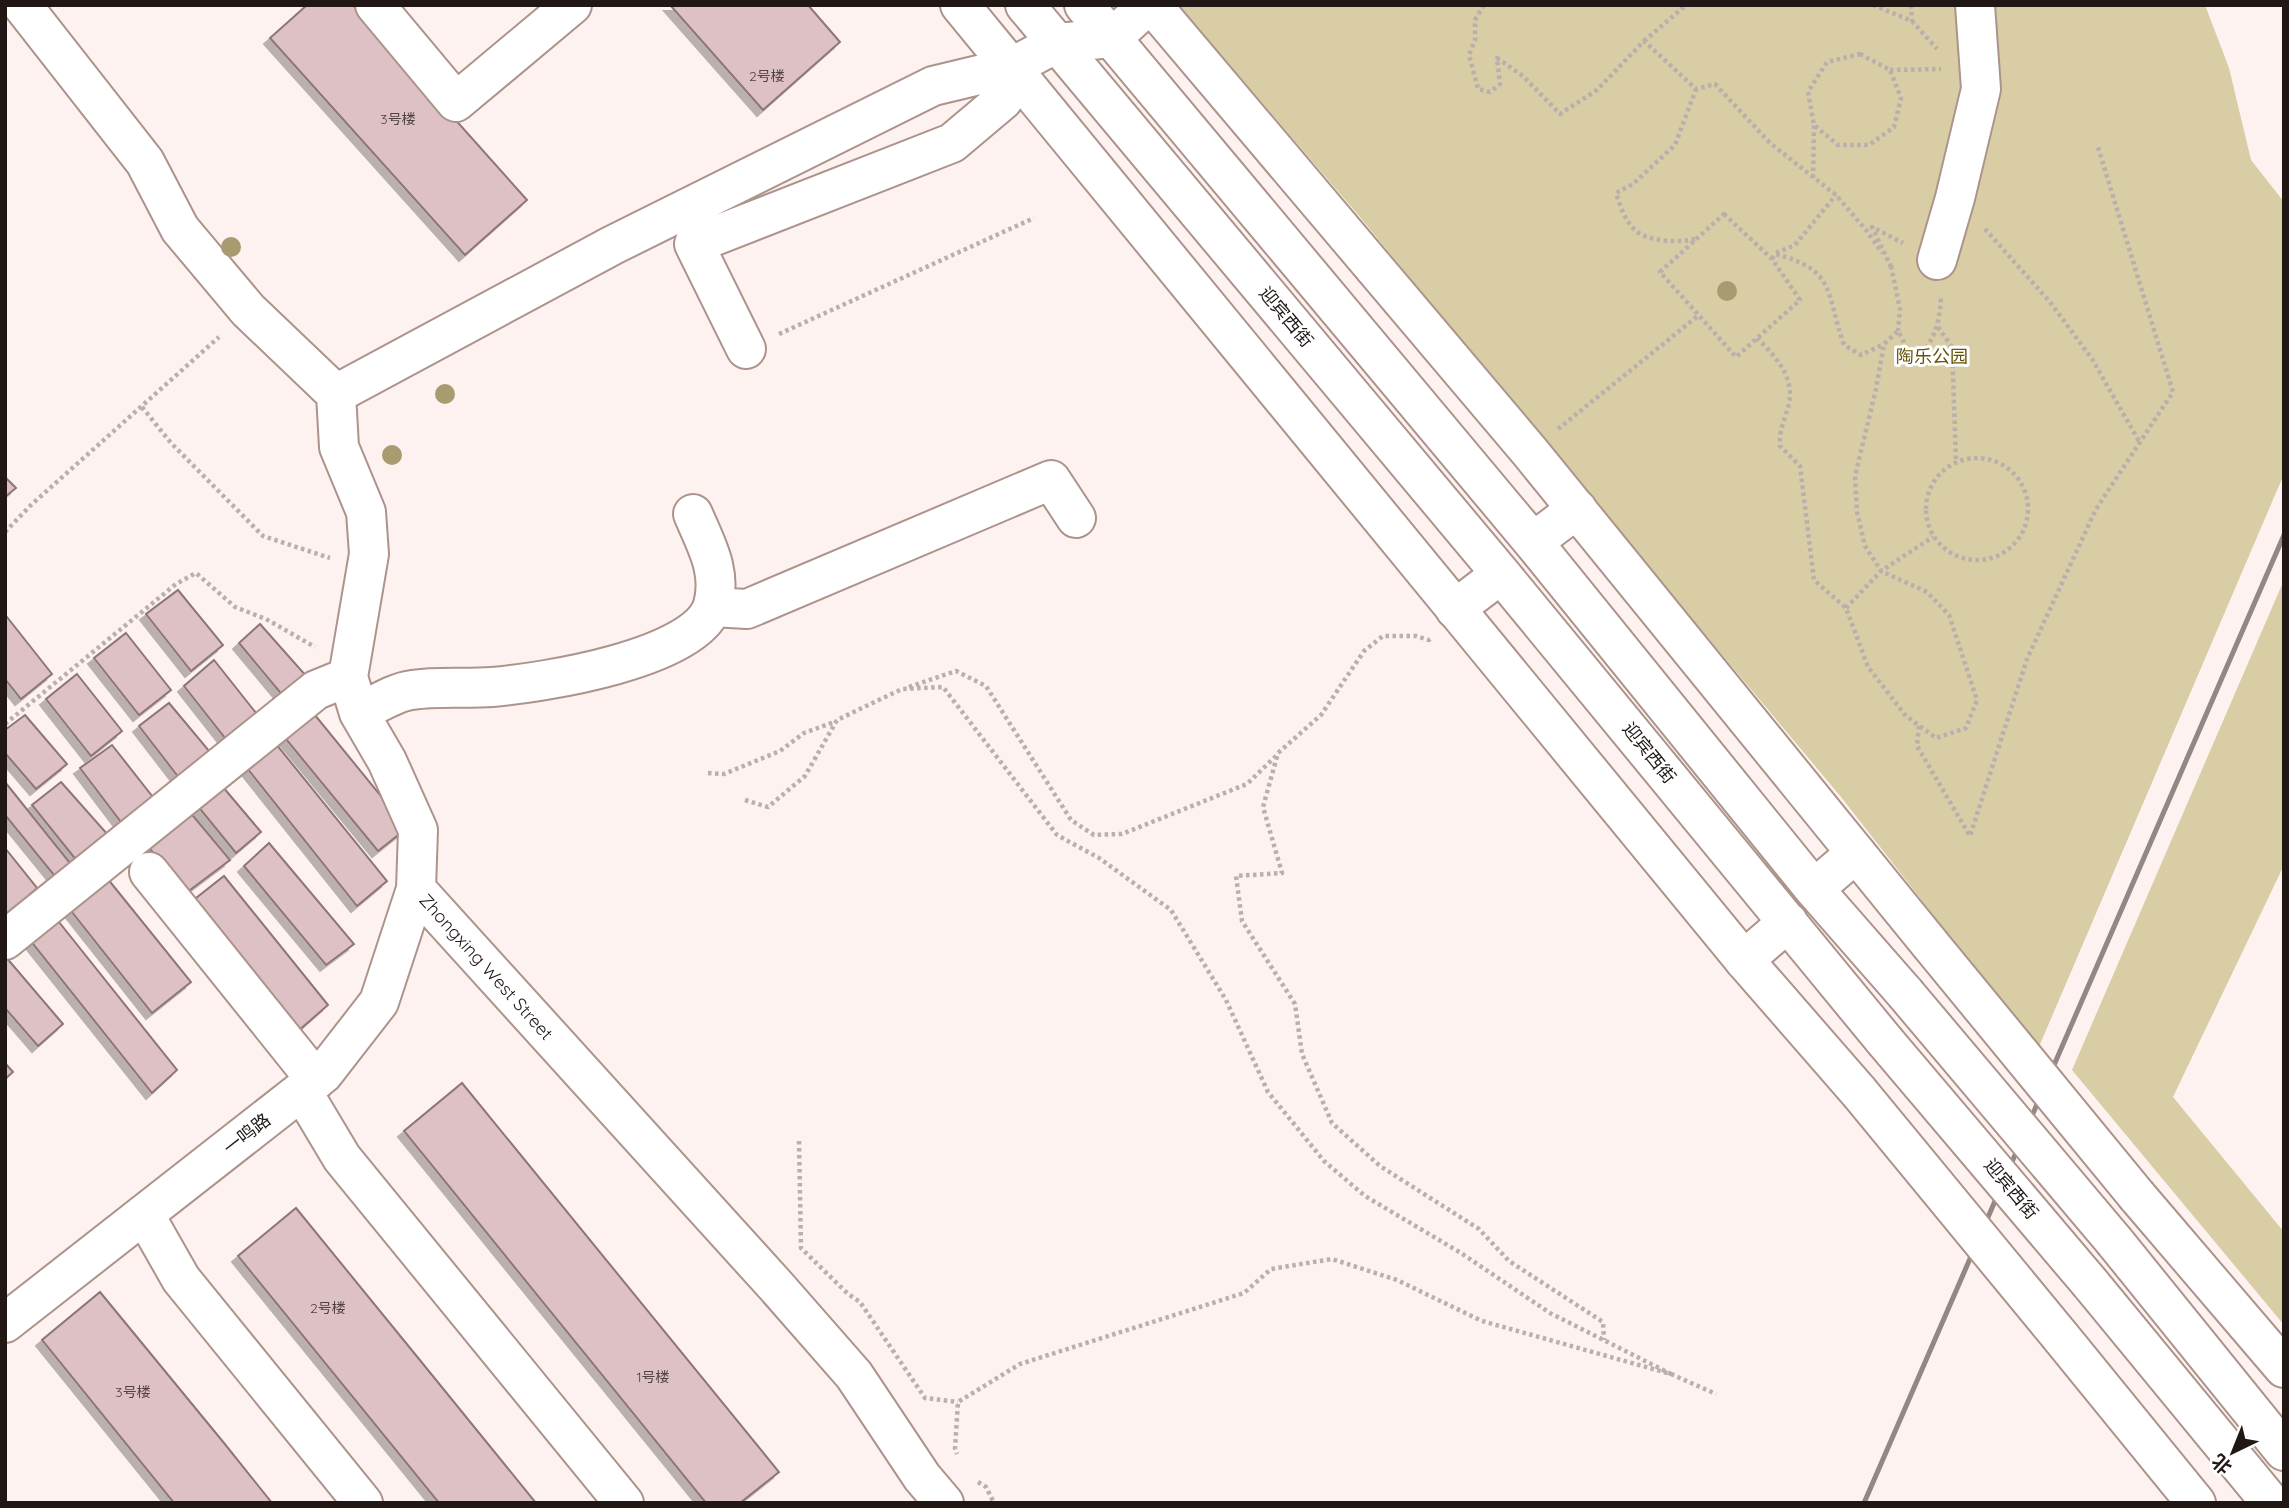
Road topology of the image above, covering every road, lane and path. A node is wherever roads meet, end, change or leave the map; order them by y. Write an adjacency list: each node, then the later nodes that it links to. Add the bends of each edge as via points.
1 (22, 5): 32 (street, via 145,162 180,229)
2 (375, 5): 3 (street, via 456,102)
3 (572, 5)
4 (960, 5): 18 (street)
5 (1025, 5): 16 (street, 迎宾西街)
6 (1084, 5): 14 (street)
7 (1150, 5): 14 (street); 42 (street)
8 (1484, 5): 15 (path, via 1475,20 1469,55 1478,89 1490,92 1500,84 1497,58 1523,76 1560,114 1597,90)
9 (1686, 5): 15 (path)
10 (1873, 5): 13 (path)
11 (1911, 5): 13 (path)
12 (1975, 5): 21 (street)
13 (1912, 21): 17 (path)
14 (1112, 38): 16 (street); 49 (street)
15 (1643, 41): 20 (path)
16 (1057, 44): 18 (street); 52 (street, 迎宾西街)
17 (1938, 50)
18 (1012, 67): 38 (street, via 1003,100 953,144 694,244); 39 (street, via 933,86 613,245); 55 (street)
19 (1890, 70): 21 (path, via 1956,69); 22 (path, via 1860,54 1826,62 1808,92); 22 (path, via 1902,98 1894,127 1868,145 1838,145)
20 (1696, 89): 24 (path, via 1715,84 1770,143); 28 (path, via 1675,145 1633,184 1616,193 1635,231 1681,243)
21 (1981, 89): 26 (street)
22 (1814, 125): 24 (path)
23 (2097, 144): 41 (path, via 2173,393)
24 (1813, 179): 25 (path)
25 (1836, 195): 29 (path, via 1794,246); 31 (path)
26 (1955, 198): 30 (street); 41 (path, via 2050,302 2092,359)
27 (1034, 218): 38 (path)
28 (1699, 238): 29 (path, via 1724,214); 33 (path, via 1660,272)
29 (1773, 256): 36 (path, via 1800,300); 37 (path, via 1810,265 1824,279 1844,345 1861,355)
30 (1937, 260): 31 (path, via 1872,227); 34 (path, via 1942,284)
31 (1891, 267): 35 (path, via 1900,309)
32 (248, 310): 39 (street); 40 (path)
33 (1699, 315): 36 (path, via 1736,357); 42 (path)
34 (1937, 326): 35 (path, via 1927,349 1914,361); 43 (path, via 1952,347)
35 (1898, 331): 37 (path)
36 (1757, 338): 54 (path, via 1780,361 1790,393 1780,446 1800,466 1814,580)
37 (1884, 344): 51 (path, via 1855,476 1865,546)
38 (746, 349)
39 (336, 394): 50 (street, Zhongxing West Street, via 339,447 366,512)
40 (142, 407): 47 (path); 50 (path, via 263,536)
41 (2140, 443): 61 (path, via 2096,509 2027,659 1970,836 1917,747)
42 (1530, 452): 44 (street)
43 (1956, 461): 48 (path, via 1934,480 1925,508); 48 (path, via 1985,457 2012,470 2028,495 2027,524 2011,549 1984,560 1956,556)
44 (1577, 509): 49 (street); 65 (street)
45 (693, 514): 53 (street, via 716,572)
46 (1076, 518): 53 (street, via 1051,480 747,610)
47 (5, 532)
48 (1933, 537): 51 (path)
49 (1533, 542): 68 (street)
50 (366, 571): 56 (street, Zhongxing West Street)
51 (1881, 571): 54 (path); 61 (path, via 1927,592 1948,615 1977,700 1966,728 1936,738)
52 (1501, 573): 55 (street); 69 (street, 迎宾西街)
53 (712, 607): 58 (street, via 695,631 645,657 555,679 410,690)
54 (1846, 608): 61 (path, via 1868,667)
55 (1455, 609): 62 (path, via 1429,640 1383,636 1364,651 1321,715); 71 (street)
56 (349, 672): 58 (street, Zhongxing West Street); 60 (path, via 267,620 235,607 196,573 176,584); 70 (street, via 316,690)
57 (902, 689): 59 (path); 62 (path, via 956,671 986,686 1071,820 1094,835 1122,834 1247,784); 76 (path, via 943,687 1057,835 1099,858 1171,910 1226,1000 1268,1092 1324,1161 1365,1196)
58 (359, 713): 67 (street, Zhongxing West Street, via 418,830)
59 (837, 720): 63 (path, via 804,733 780,751 724,774); 64 (path, via 806,776 768,807)
60 (5, 724)
61 (1919, 726)
62 (1278, 753): 76 (path, via 1263,807 1282,873 1236,876 1241,921 1295,1004 1302,1054 1332,1123 1380,1166 1479,1229 1509,1261 1603,1322)
63 (708, 773)
64 (745, 800)
65 (1856, 853): 68 (street); 77 (street, bridge)
66 (149, 872): 72 (street)
67 (416, 889): 72 (street, 一鸣路, via 379,1002 323,1074); 86 (street, Zhongxing West Street, via 845,1365)
68 (1815, 889): 81 (street, bridge, via 2115,1242)
69 (1788, 922): 71 (street); 89 (street, 迎宾西街, bridge)
70 (5, 940)
71 (1744, 960): 88 (street, bridge, via 1859,1092)
72 (309, 1085): 74 (street, 一鸣路); 85 (street, via 342,1158)
73 (799, 1141): 80 (path, via 801,1248 860,1303 925,1398)
74 (144, 1214): 75 (street, 一鸣路); 84 (street, via 181,1279)
75 (5, 1323)
76 (1604, 1341): 78 (path)
77 (2284, 1368)
78 (1671, 1374): 79 (path); 80 (path, via 1482,1321 1397,1280 1332,1259 1271,1269 1244,1293 1020,1364)
79 (1716, 1394)
80 (958, 1402): 82 (path, via 955,1449)
81 (2284, 1451)
82 (960, 1460)
83 (975, 1479): 87 (path, via 986,1487)
84 (363, 1503)
85 (624, 1503)
86 (944, 1503)
87 (994, 1503)
88 (2196, 1503)
89 (2271, 1503)

